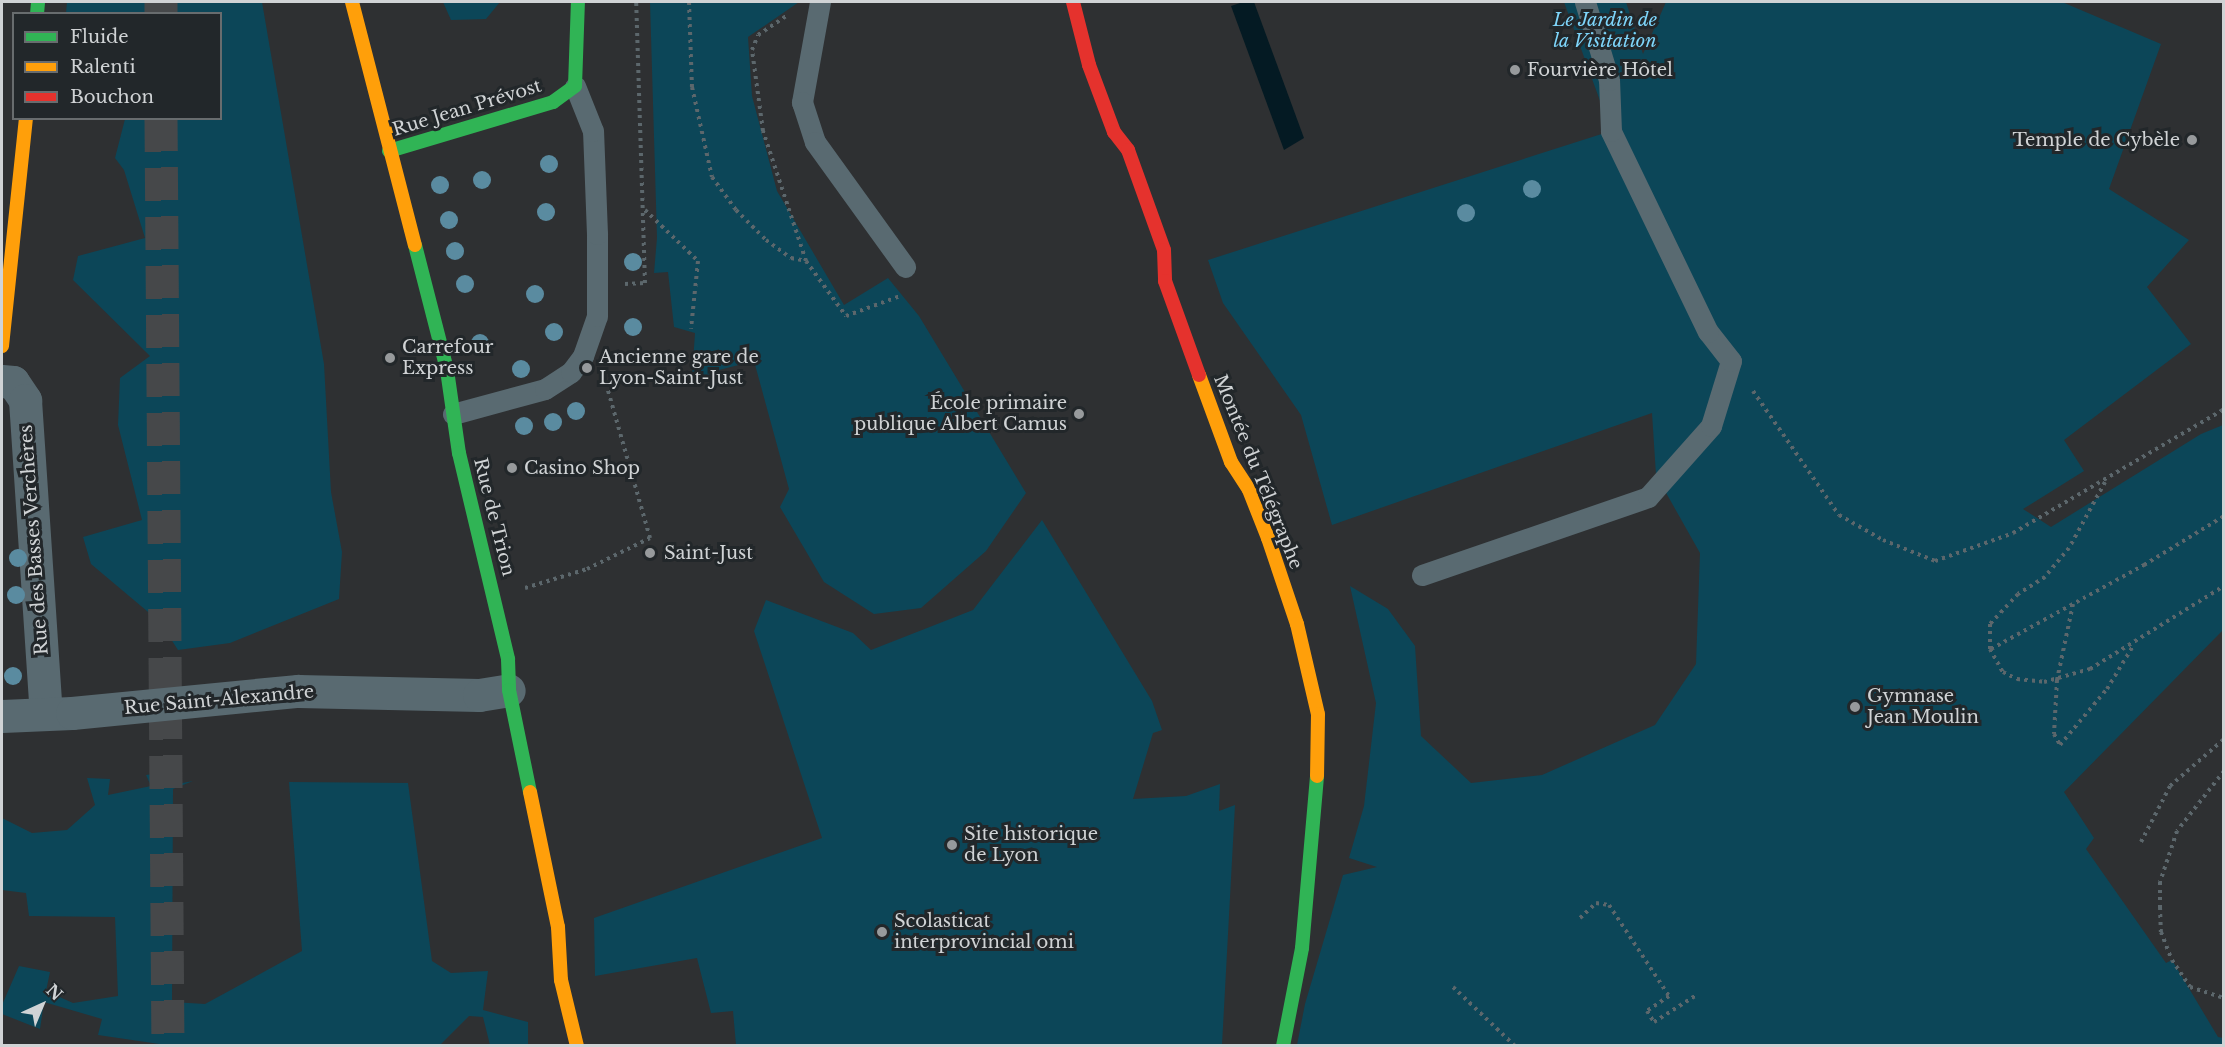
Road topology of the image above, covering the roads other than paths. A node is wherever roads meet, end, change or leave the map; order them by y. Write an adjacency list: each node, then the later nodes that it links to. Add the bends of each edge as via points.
1 (352, 2): 8 (street, Rue de Trion)
2 (578, 2): 6 (street)
3 (1073, 2): 19 (street, Montée du Télégraphe, via 1113,132 1128,150 1164,250 1165,281 1231,462 1249,490 1268,538 1297,624 1318,714 1319,750 1302,948)
4 (1585, 2): 14 (lane, via 1609,80 1611,131 1708,332 1731,361 1711,426 1648,497)
5 (819, 4): 9 (lane, via 802,102 815,142)
6 (575, 86): 8 (street, Rue Jean Prévost, via 553,102); 13 (lane, via 593,131 597,316 583,356 571,372 545,389)
7 (26, 120): 10 (street)
8 (389, 151): 13 (street, Rue de Trion, via 447,370)
9 (905, 267)
10 (4, 283): 11 (street)
11 (2, 346)
12 (2, 381): 16 (street, Rue des Basses Verchères, via 13,382 25,400)
13 (453, 414): 15 (street, Rue de Trion, via 508,659)
14 (1422, 575)
15 (509, 690): 16 (street, Rue Saint-Alexandre, via 478,695 297,691); 18 (street, Rue de Trion, via 558,927 561,980)
16 (46, 713): 17 (street, Rue Saint-Alexandre)
17 (2, 716)
18 (577, 1046)
19 (1283, 1046)

